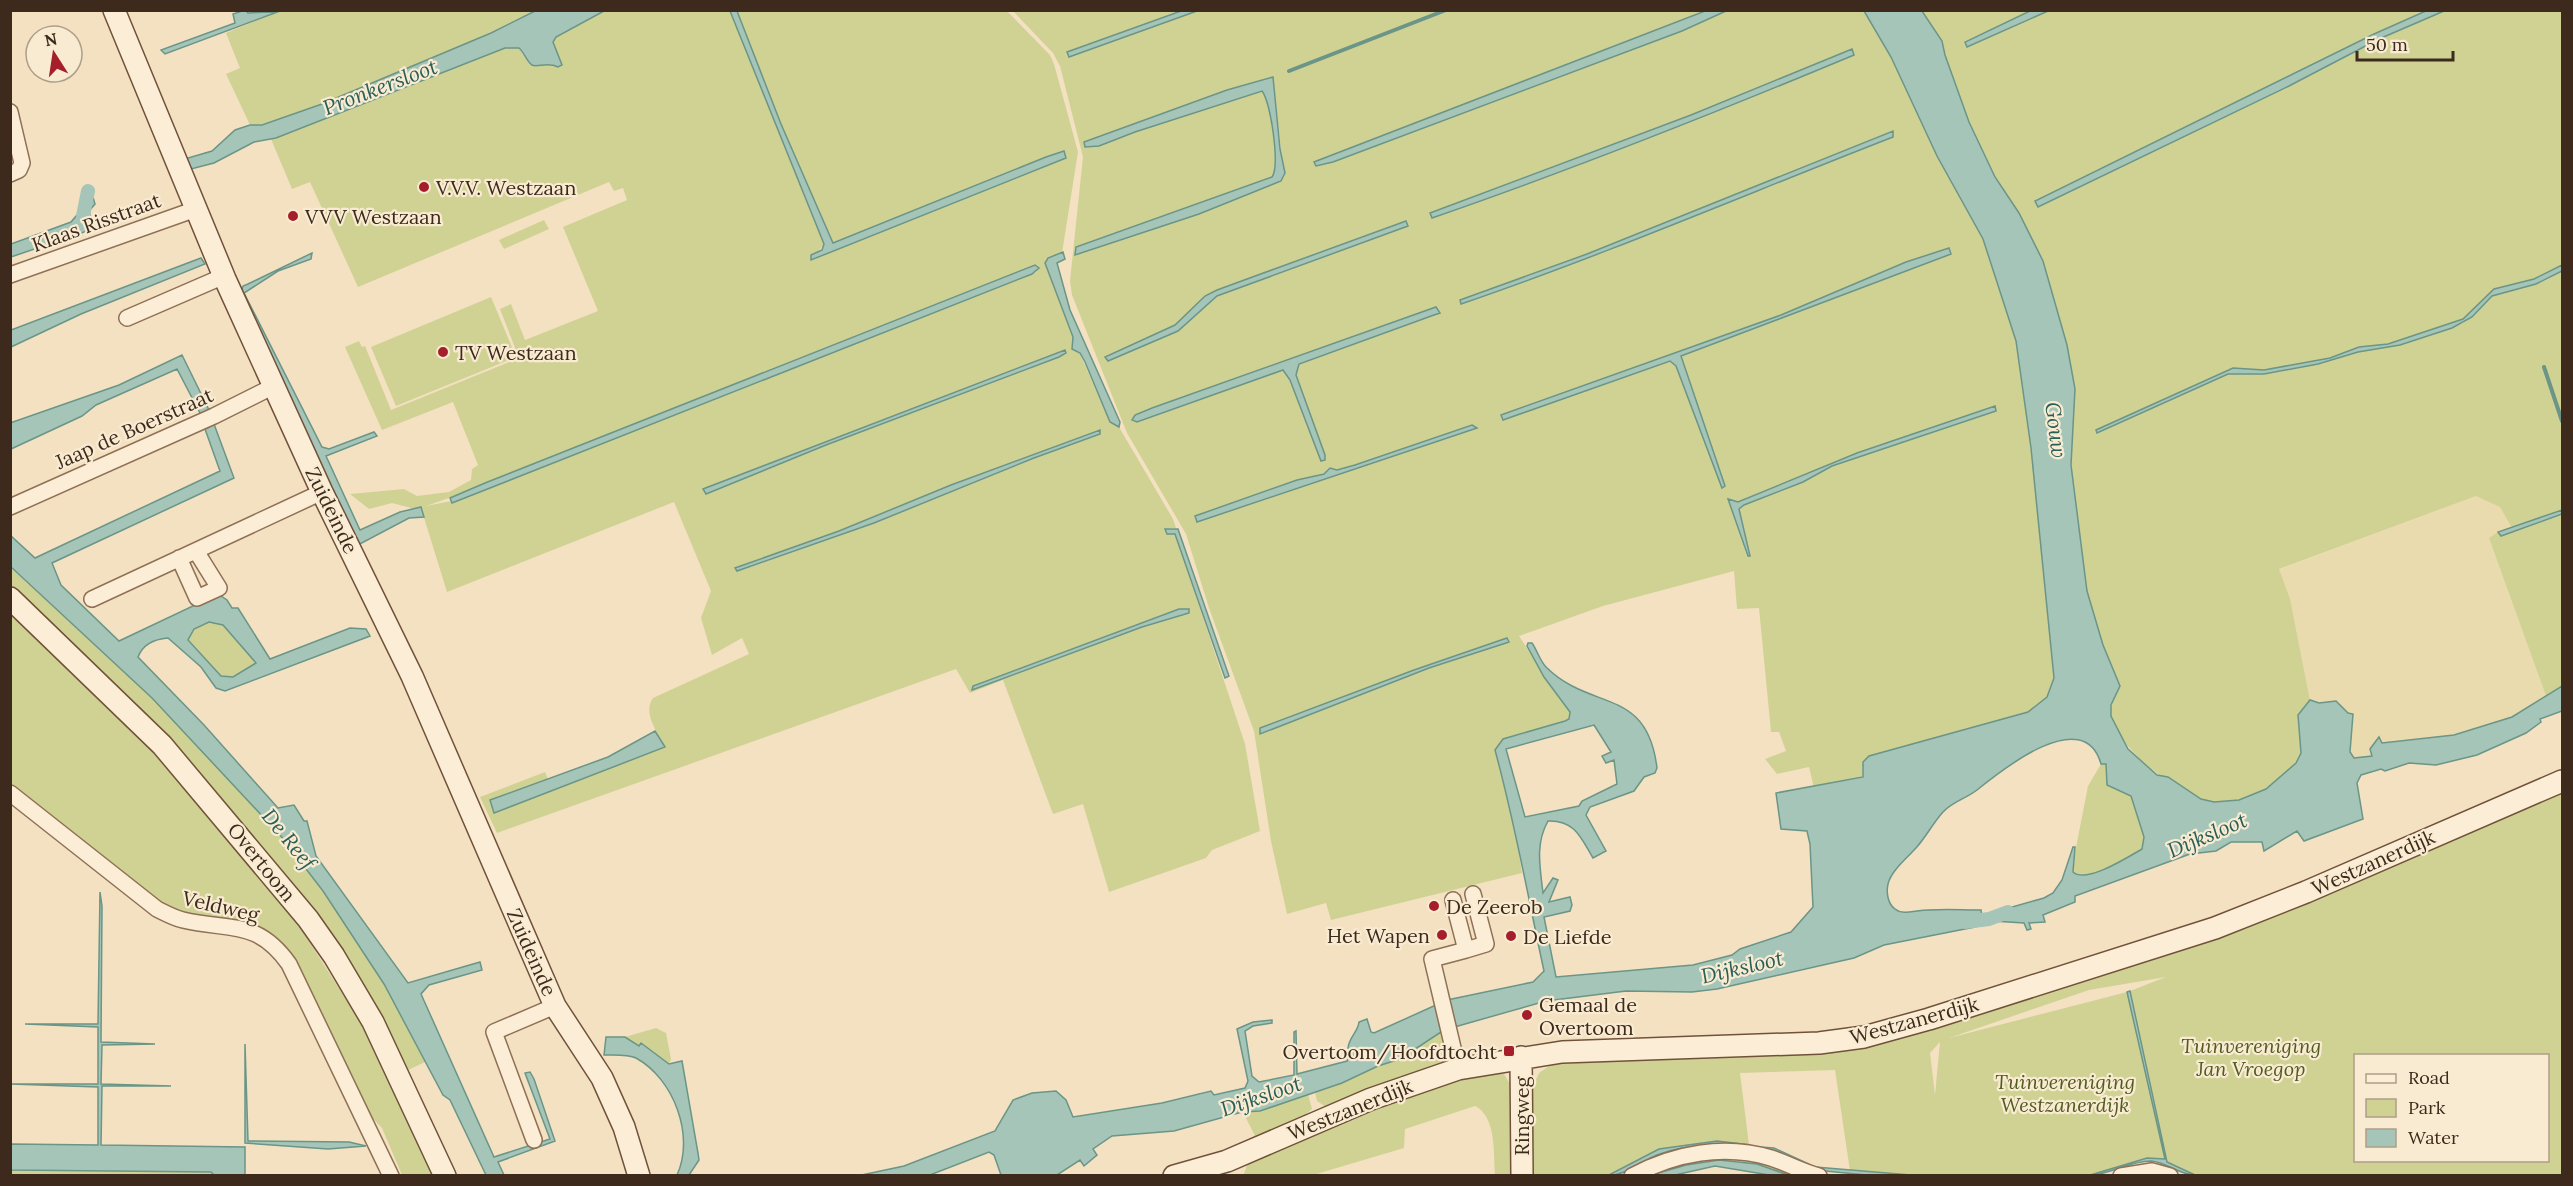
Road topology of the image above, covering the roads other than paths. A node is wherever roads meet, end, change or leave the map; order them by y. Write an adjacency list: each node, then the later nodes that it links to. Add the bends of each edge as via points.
1 (114, 10): 4 (street, Zuideinde)
2 (10, 112): 3 (street, via 22,163 19,170)
3 (10, 174)
4 (196, 209): 5 (street, Klaas Risstraat); 6 (street, Zuideinde)
5 (10, 275)
6 (224, 276): 7 (street); 8 (street, Zuideinde)
7 (128, 318)
8 (274, 386): 9 (street, Zuideinde); 10 (street, Jaap de Boerstraat)
9 (322, 492): 11 (street); 20 (street, Zuideinde, via 412,676)
10 (10, 507)
11 (196, 550): 12 (street); 12 (street, via 219,588 197,598)
12 (178, 558): 14 (street)
13 (10, 598): 25 (street, Overtoom, via 162,745 308,919 373,1022)
14 (92, 599)
15 (2562, 781): 21 (street, Westzanerdijk, via 2215,928 1864,1037 1819,1043)
16 (10, 793): 24 (street, Veldweg, via 157,909 180,920 250,930 279,950)
17 (1473, 894): 19 (street, via 1486,944)
18 (1453, 900): 19 (street)
19 (1466, 950): 22 (street, via 1432,959)
20 (555, 1006): 23 (street, Zuideinde, via 494,1032); 26 (street, Zuideinde, via 602,1078 624,1127)
21 (1521, 1057): 22 (street, Westzanerdijk); 28 (street, Ringweg)
22 (1458, 1069): 27 (street, Westzanerdijk, via 1371,1099 1227,1161)
23 (534, 1140)
24 (391, 1176)
25 (445, 1176)
26 (639, 1176)
27 (1174, 1176)
28 (1522, 1176)
29 (1632, 1176): 30 (street, via 1675,1158 1710,1151 1771,1158)
30 (1819, 1176)
31 (2121, 1176): 32 (street, via 2152,1171)
32 (2170, 1176)

